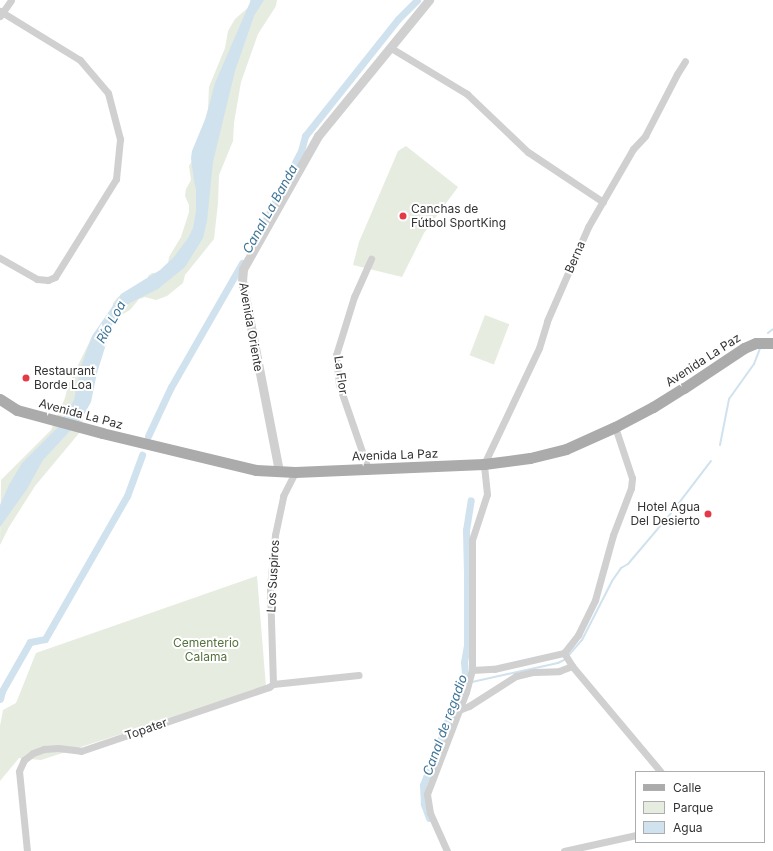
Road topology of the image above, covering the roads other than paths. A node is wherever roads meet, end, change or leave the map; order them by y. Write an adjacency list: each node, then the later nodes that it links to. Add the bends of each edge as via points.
1 (11, 0): 3 (street)
2 (429, 0): 4 (street, Avenida Oriente)
3 (1, 13): 7 (street, via 80,60 108,93 120,140 116,179 55,277 37,279)
4 (391, 48): 6 (street, via 467,94 528,152); 14 (street, Avenida Oriente, via 318,136 243,269 242,281)
5 (685, 62): 6 (street, Berna, via 645,136 633,148)
6 (603, 202): 12 (street, Berna, via 588,227 547,321 539,348)
7 (0, 258)
8 (371, 259): 13 (street, La Flor, via 354,297 336,356 340,385)
9 (773, 344): 11 (main road, Avenida La Paz, via 756,343 744,348 684,388)
10 (0, 399): 14 (main road, Avenida La Paz, via 17,410 102,433 224,464)
11 (615, 427): 12 (main road, Avenida La Paz, via 566,449 530,458); 16 (street, via 632,478 631,488 595,600 578,635)
12 (484, 464): 13 (main road, Avenida La Paz); 18 (street, via 487,494 472,540)
13 (368, 469): 15 (main road, Avenida La Paz)
14 (279, 471): 15 (main road, Avenida La Paz)
15 (295, 472): 20 (street, Los Suspiros, via 283,496 275,535 270,587)
16 (564, 654): 17 (street); 18 (street, via 494,669)
17 (572, 666): 21 (street, via 559,671 516,676 470,706); 22 (street)
18 (472, 670): 21 (street)
19 (360, 675): 20 (street, Topater)
20 (273, 684): 24 (street, Topater, via 81,751 58,748 33,753 24,760 20,771)
21 (459, 710): 25 (street, via 427,794 430,813)
22 (661, 771)
23 (635, 835): 26 (street)
24 (27, 851)
25 (447, 851)
26 (564, 851)

